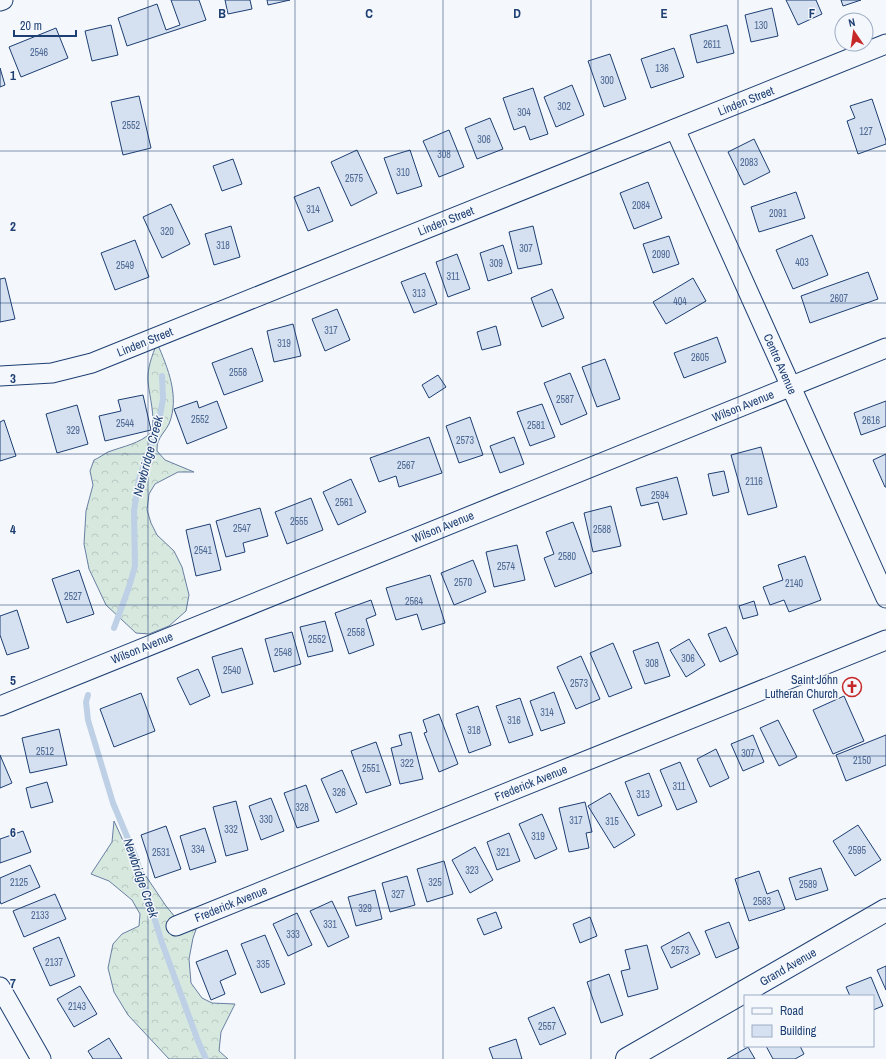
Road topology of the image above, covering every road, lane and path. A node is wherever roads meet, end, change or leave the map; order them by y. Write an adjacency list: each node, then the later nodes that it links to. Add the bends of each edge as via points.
1 (3, 0): 2 (street)
2 (0, 1)
3 (886, 44): 4 (street, Linden Street)
4 (675, 129): 6 (street, Linden Street, via 92,363 52,373); 7 (street, Centre Avenue)
5 (886, 348): 7 (street, Wilson Avenue)
6 (0, 376)
7 (791, 387): 8 (street, Centre Avenue); 10 (street, Wilson Avenue)
8 (886, 598)
9 (886, 640): 12 (street, Frederick Avenue)
10 (0, 706)
11 (886, 910): 15 (street, Grand Avenue)
12 (176, 926)
13 (0, 987): 14 (street)
14 (41, 1059)
15 (627, 1059)

